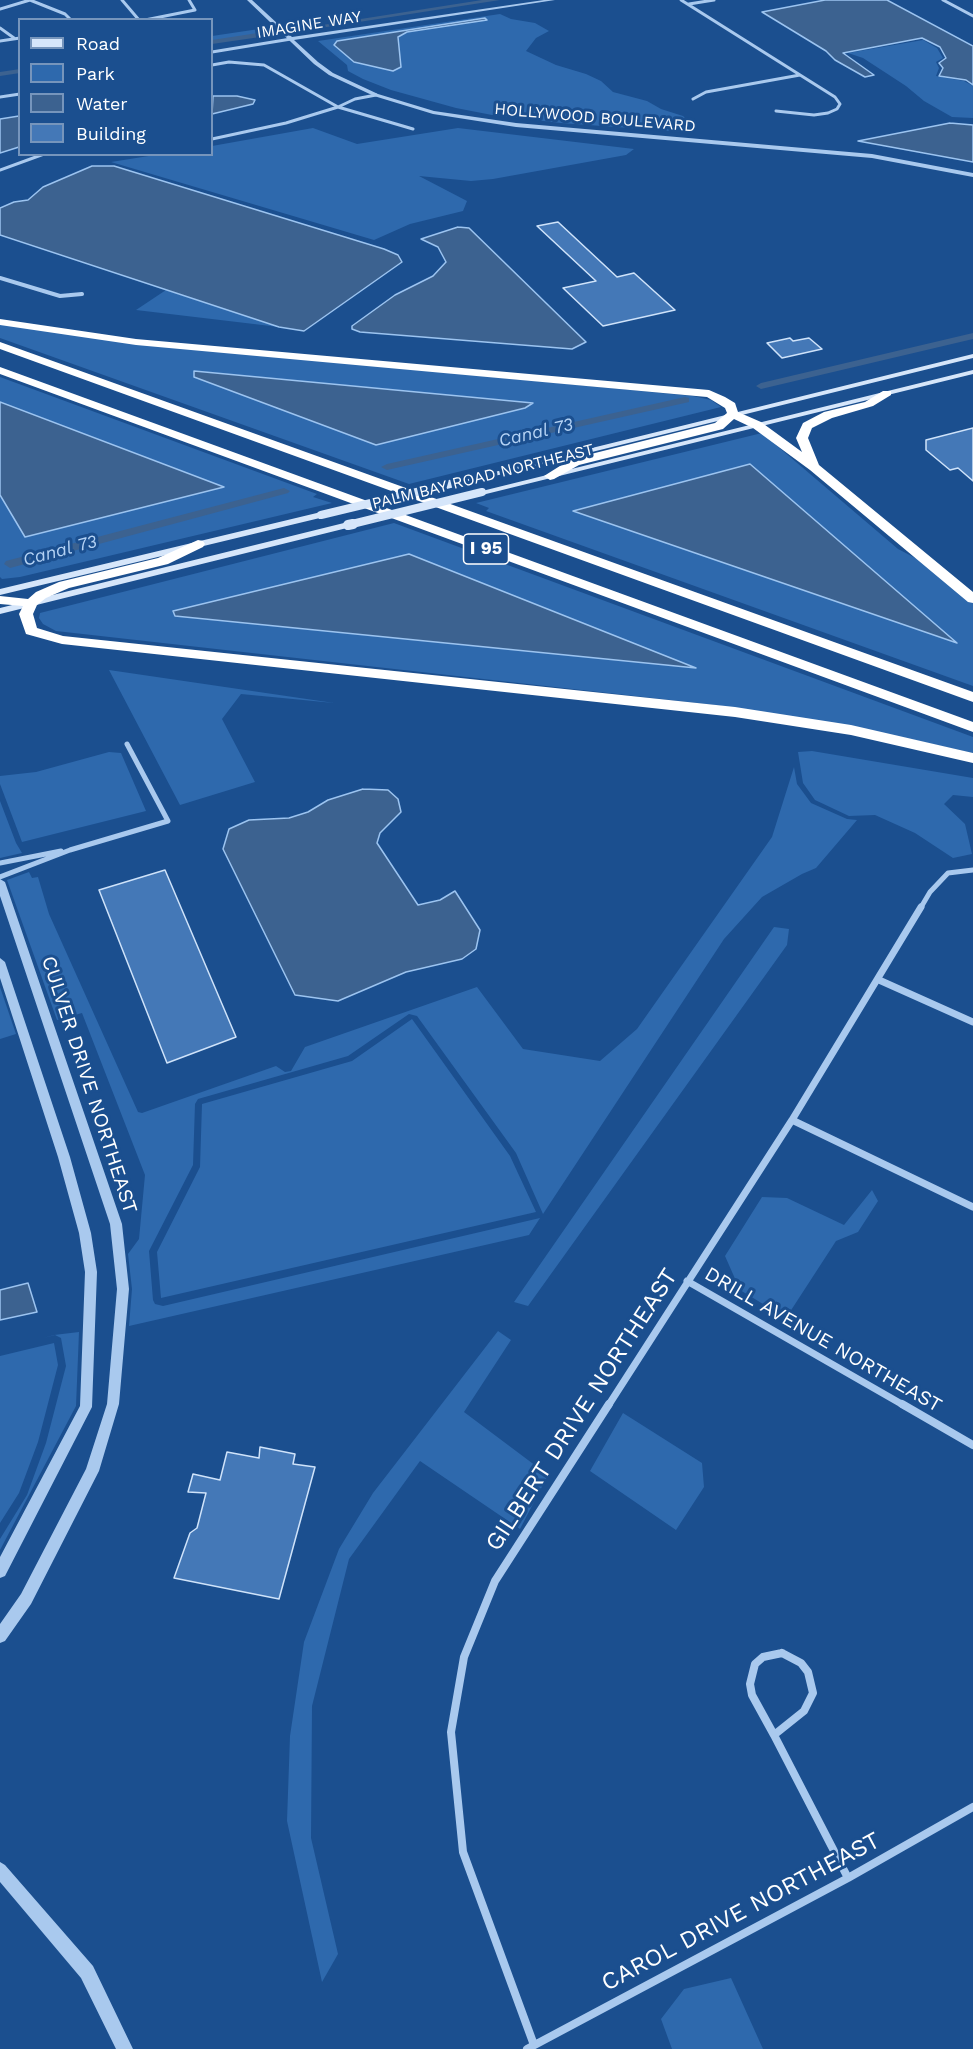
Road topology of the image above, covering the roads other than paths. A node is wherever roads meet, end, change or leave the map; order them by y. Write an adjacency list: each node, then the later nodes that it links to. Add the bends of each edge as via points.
1 (30, 0): 10 (street); 12 (street)
2 (122, 0): 13 (street)
3 (189, 0): 14 (street, via 195,10)
4 (249, 0): 18 (street, HOLLYWOOD BOULEVARD)
5 (553, 0): 18 (street, IMAGINE WAY)
6 (681, 0): 9 (street)
7 (714, 0): 9 (street)
8 (943, 0): 11 (street)
9 (688, 5): 22 (street)
10 (0, 9)
11 (973, 16)
12 (69, 18)
13 (137, 18)
14 (157, 18)
15 (0, 28): 17 (street)
16 (18, 38): 17 (street)
17 (14, 39): 19 (street)
18 (291, 39): 20 (street, IMAGINE WAY); 24 (street, HOLLYWOOD BOULEVARD, via 331,75)
19 (0, 40)
20 (213, 52)
21 (213, 64): 27 (street, via 264,65)
22 (800, 75): 26 (street, via 706,92); 28 (street, via 836,97 840,104 837,109 814,115)
23 (18, 94): 25 (street)
24 (376, 95): 27 (street); 33 (street, HOLLYWOOD BOULEVARD, via 481,121 848,153)
25 (0, 97)
26 (693, 99)
27 (338, 106): 29 (street); 30 (street)
28 (776, 111)
29 (412, 129)
30 (213, 140)
31 (38, 156): 32 (street)
32 (0, 170)
33 (973, 175)
34 (0, 278): 35 (street, via 60,296)
35 (82, 294)
36 (0, 322): 42 (highway, via 136,342 692,391 721,399 731,406)
37 (0, 345): 52 (highway, I 95)
38 (973, 356): 42 (main road, PALM BAY ROAD NORTHEAST)
39 (0, 370): 53 (highway, I 95)
40 (973, 372): 41 (main road, PALM BAY ROAD NORTHEAST)
41 (887, 393): 43 (main road, PALM BAY ROAD NORTHEAST); 44 (highway, via 869,404 828,414 807,426 802,438)
42 (733, 414): 43 (highway); 45 (highway, via 719,426 574,462); 46 (main road, PALM BAY ROAD NORTHEAST, bridge)
43 (757, 425): 44 (highway); 45 (main road, PALM BAY ROAD NORTHEAST)
44 (814, 467): 48 (highway)
45 (550, 476): 50 (main road, PALM BAY ROAD NORTHEAST, bridge)
46 (198, 544): 47 (main road, PALM BAY ROAD NORTHEAST); 50 (highway, via 163,561 64,585)
47 (0, 592)
48 (973, 599)
49 (0, 600): 50 (highway)
50 (30, 603): 51 (main road, PALM BAY ROAD NORTHEAST); 55 (highway, via 26,614 31,631 62,640 735,712 851,730)
51 (0, 611)
52 (973, 697)
53 (973, 727)
54 (127, 744): 56 (street, via 168,821)
55 (973, 758)
56 (70, 850): 57 (street); 59 (street)
57 (0, 863)
58 (973, 869): 62 (street, GILBERT DRIVE NORTHEAST, via 948,873 930,892)
59 (0, 877)
60 (0, 882): 69 (street, CULVER DRIVE NORTHEAST, via 116,1224 123,1289 113,1404 92,1471 26,1599)
61 (0, 962): 68 (street, via 64,1157 85,1233 91,1272 86,1407)
62 (879, 981): 63 (street); 64 (street, GILBERT DRIVE NORTHEAST)
63 (973, 1022)
64 (792, 1120): 65 (street); 66 (street, GILBERT DRIVE NORTHEAST)
65 (973, 1207)
66 (687, 1281): 67 (street, DRILL AVENUE NORTHEAST); 74 (street, GILBERT DRIVE NORTHEAST, via 495,1581 464,1657 451,1732 464,1851)
67 (973, 1445)
68 (0, 1571)
69 (0, 1636)
70 (774, 1735): 70 (street, via 804,1712 813,1693 808,1672 801,1663 782,1653 763,1657 755,1664 750,1684); 73 (street)
71 (973, 1807): 73 (street, CAROL DRIVE NORTHEAST)
72 (0, 1870): 75 (street, via 87,1972)
73 (848, 1878): 74 (street, CAROL DRIVE NORTHEAST)
74 (530, 2047)
75 (125, 2049)

